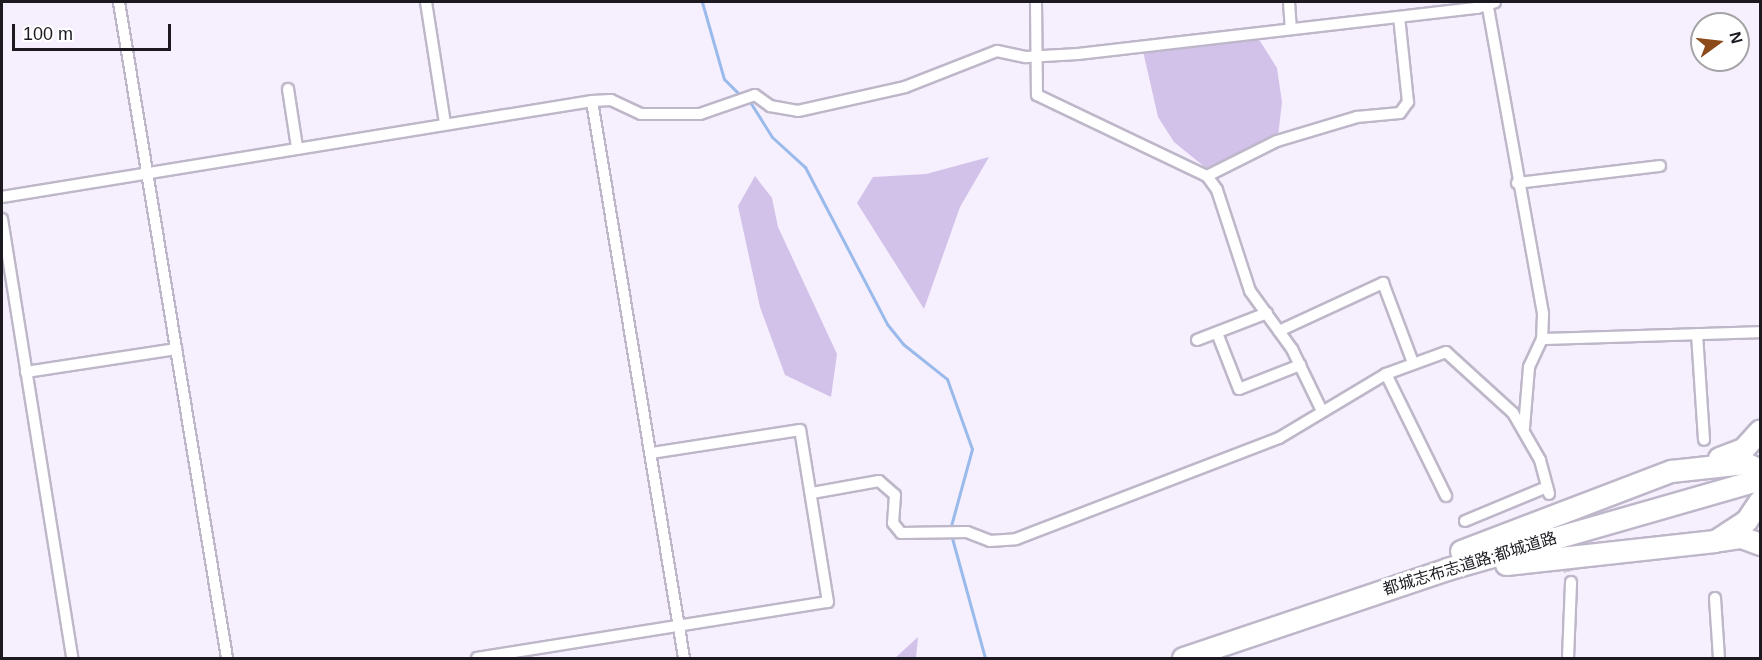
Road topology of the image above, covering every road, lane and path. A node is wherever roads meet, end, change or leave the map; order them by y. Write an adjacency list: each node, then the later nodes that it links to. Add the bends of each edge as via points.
1 (119, 2): 14 (street)
2 (426, 2): 11 (street)
3 (1036, 2): 8 (street)
4 (1289, 2): 7 (street)
5 (1490, 3): 6 (street); 16 (street)
6 (1400, 17): 7 (street); 15 (street, via 1408,102 1400,113 1357,117 1277,141)
7 (1291, 29): 8 (street)
8 (1036, 57): 10 (street, via 997,51 905,87 798,111 770,106 755,94 693,115 641,114 611,100); 15 (street, via 1036,96 1146,142)
9 (288, 89): 12 (street)
10 (592, 101): 11 (street); 35 (street)
11 (445, 124): 12 (street)
12 (297, 147): 14 (street)
13 (1660, 166): 16 (street)
14 (147, 172): 17 (street); 26 (street)
15 (1207, 176): 19 (street, via 1217,190 1250,291)
16 (1517, 183): 24 (street, via 1543,314)
17 (2, 197)
18 (2, 219): 29 (street)
19 (1267, 313): 20 (street); 22 (street)
20 (1279, 331): 27 (street, via 1383,283); 28 (street)
21 (1761, 332): 23 (street)
22 (1217, 333): 25 (street); 28 (street, via 1239,389)
23 (1697, 334): 24 (street); 34 (street)
24 (1542, 339): 32 (street, via 1529,367)
25 (1197, 340)
26 (176, 349): 29 (street); 51 (street)
27 (1413, 363): 30 (street); 32 (street, via 1446,352 1454,356)
28 (1300, 365): 31 (street)
29 (26, 372): 50 (street)
30 (1386, 374): 31 (street); 40 (street)
31 (1322, 411): 39 (street, via 1279,438 1000,543 967,532 901,533 893,523 895,495 879,481)
32 (1524, 428): 42 (street, via 1548,491)
33 (1761, 430): 36 (highway, via 1743,449)
34 (1704, 440)
35 (651, 453): 39 (street, via 800,429); 49 (street)
36 (1701, 464): 37 (highway, via 1745,463); 48 (highway, via 1591,497)
37 (1761, 470)
38 (1751, 482): 46 (highway, 都城志布志道路;都城道路)
39 (812, 493): 49 (street, via 828,602)
40 (1446, 496)
41 (1761, 500): 43 (highway, via 1746,521)
42 (1465, 521)
43 (1714, 541): 44 (highway, via 1741,537); 46 (highway, via 1555,555 1413,591)
44 (1761, 544)
45 (1571, 582): 55 (street)
46 (1384, 590): 48 (highway, 都城志布志道路;都城道路)
47 (1715, 598): 56 (street)
48 (1291, 621): 54 (highway, 都城志布志道路;都城道路)
49 (679, 626): 52 (street); 53 (street)
50 (72, 658)
51 (227, 658)
52 (477, 658)
53 (684, 658)
54 (1183, 658)
55 (1568, 658)
56 (1719, 658)

